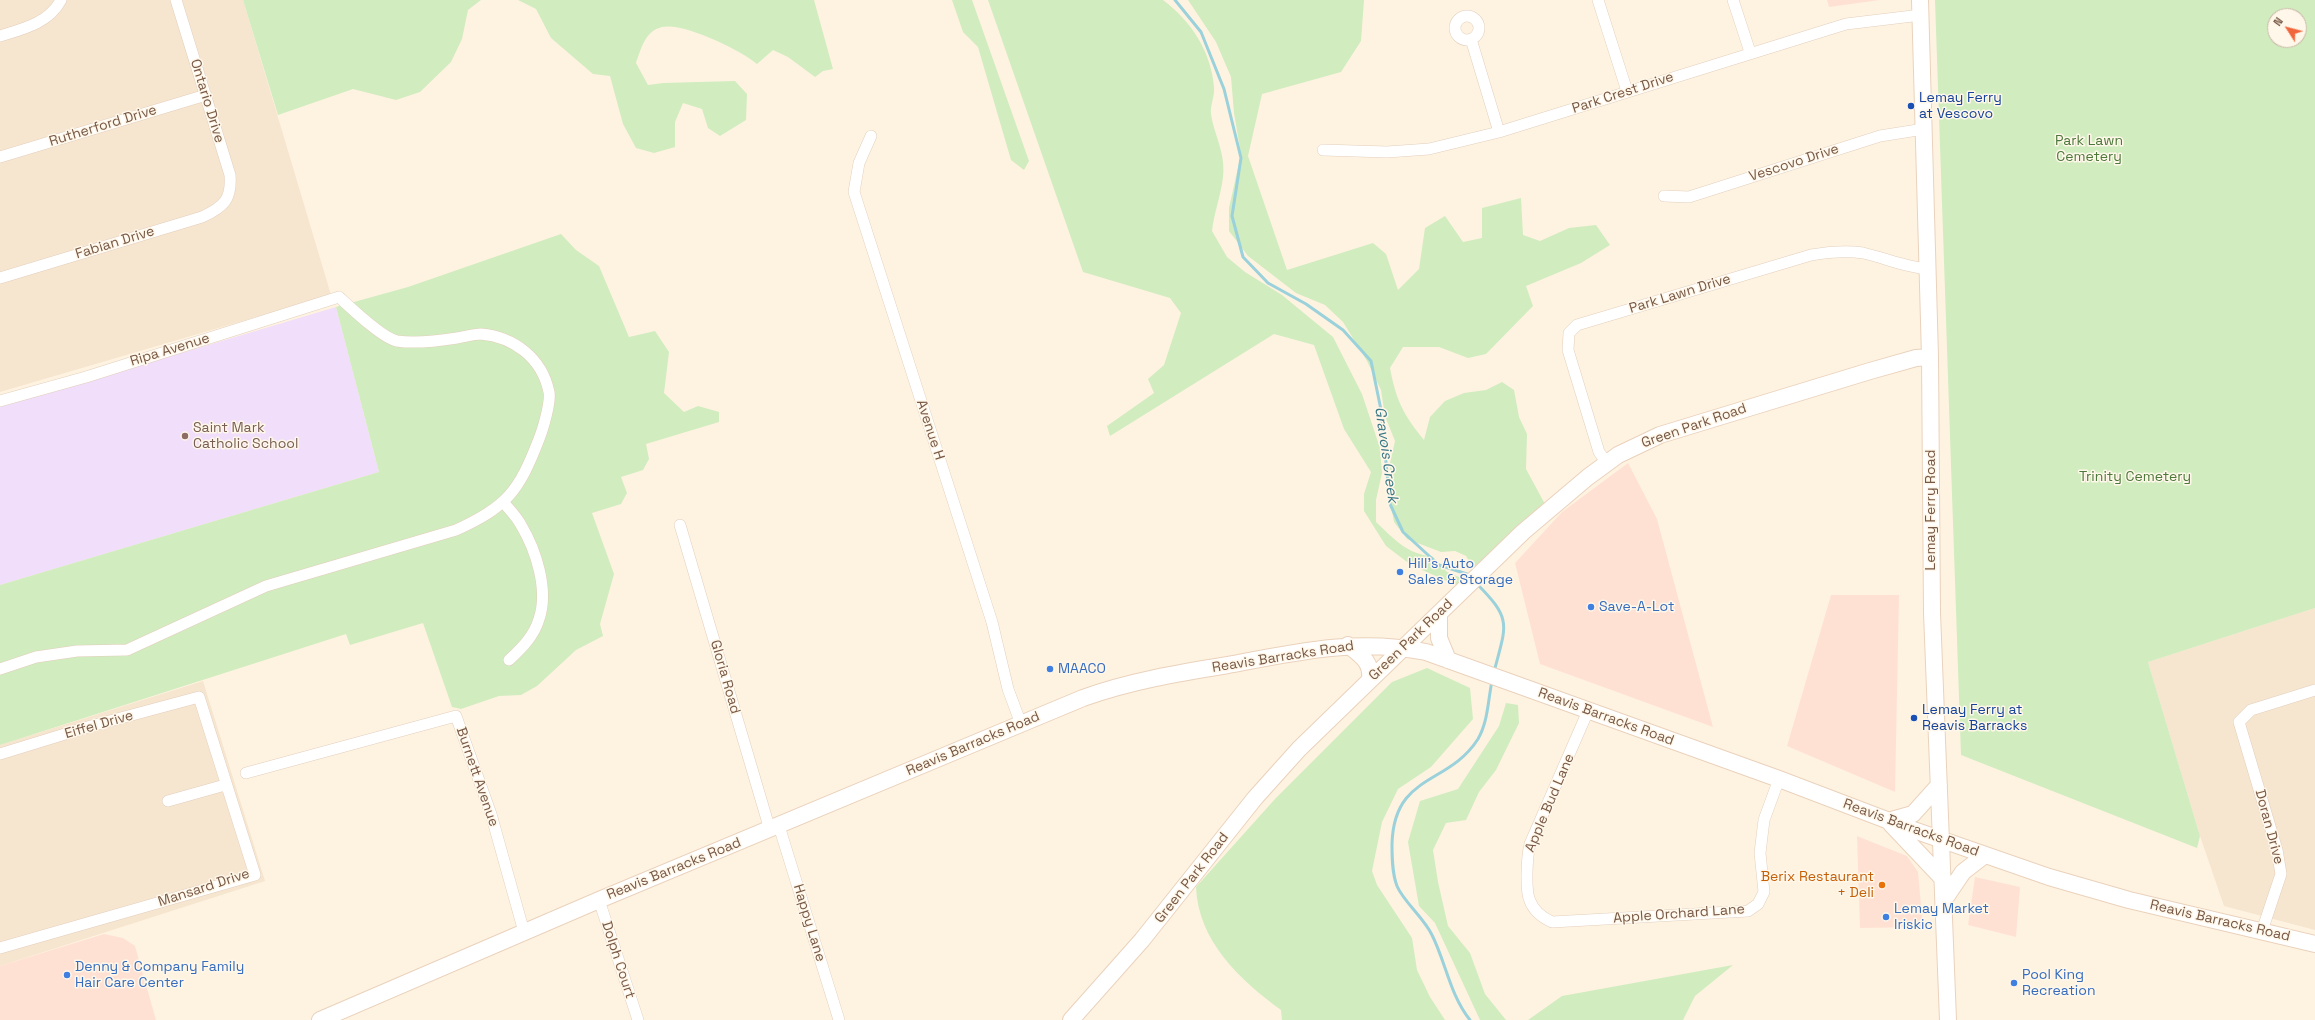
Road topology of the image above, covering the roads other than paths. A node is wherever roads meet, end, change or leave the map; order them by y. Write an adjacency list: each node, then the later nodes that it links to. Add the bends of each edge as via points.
1 (61, 0): 7 (street, via 56,10 44,19)
2 (176, 0): 11 (street, Ontario Drive)
3 (1592, 0): 4 (street)
4 (1598, 0): 10 (street)
5 (1733, 0): 9 (street)
6 (1921, 8): 9 (street, Park Crest Drive, via 1853,22); 12 (main road, Lemay Ferry Road)
7 (0, 36)
8 (1471, 39): 13 (street)
9 (1750, 52): 10 (street, Park Crest Drive)
10 (1627, 92): 13 (street, Park Crest Drive)
11 (206, 94): 16 (street, Rutherford Drive); 18 (street, Ontario Drive, via 230,175 231,186)
12 (1924, 129): 17 (street, Vescovo Drive, via 1880,136 1689,197); 19 (main road, Lemay Ferry Road)
13 (1499, 132): 15 (street, Park Crest Drive, via 1429,149 1387,152)
14 (871, 136): 36 (street, Avenue H, via 859,163 854,192 992,622 1008,688)
15 (1323, 150)
16 (0, 157)
17 (1664, 196)
18 (225, 201): 20 (street, Fabian Drive, via 220,207 202,217)
19 (1928, 270): 21 (main road, Lemay Ferry Road); 23 (street, Park Lawn Drive, via 1908,267 1864,253 1831,252 1811,255 1577,325 1569,333 1568,350 1599,452)
20 (0, 278)
21 (1930, 357): 23 (main road, Green Park Road, via 1916,358 1870,371 1681,428 1646,441); 41 (main road, Lemay Ferry Road, via 1932,613)
22 (0, 401): 24 (street, Ripa Avenue, via 339,297 365,321 395,341 433,342 480,334 512,341 539,365 550,393 543,429 528,469)
23 (1607, 462): 26 (main road, Green Park Road, via 1548,510)
24 (504, 503): 29 (street, via 521,524 534,557 543,591 540,619 528,642); 31 (street, via 484,518 456,530 266,586 127,650 77,651 36,657)
25 (680, 525): 44 (street, Gloria Road)
26 (1439, 614): 28 (main road, Green Park Road); 30 (main road, via 1439,638)
27 (1348, 645): 28 (main road, Reavis Barracks Road); 32 (main road, via 1368,662 1371,670); 36 (main road, Reavis Barracks Road, via 1130,683 1083,698)
28 (1405, 648): 30 (main road, Reavis Barracks Road); 32 (main road, Green Park Road)
29 (509, 660)
30 (1451, 661): 35 (main road, Reavis Barracks Road)
31 (0, 669)
32 (1370, 680): 58 (main road, Green Park Road, via 1273,777 1142,940)
33 (2315, 690): 51 (street, Doran Drive, via 2251,710 2238,722 2278,850 2281,874)
34 (199, 697): 37 (street, Eiffel Drive); 40 (street, Mansard Drive)
35 (1588, 710): 39 (main road, Reavis Barracks Road); 50 (street, Apple Bud Lane, via 1530,844 1527,859 1529,900)
36 (1021, 724): 44 (main road, Reavis Barracks Road)
37 (0, 754)
38 (246, 773): 52 (street, Burnett Avenue, via 456,716 491,814)
39 (1779, 779): 43 (main road, Reavis Barracks Road); 50 (street, Apple Orchard Lane, via 1764,820 1760,854 1764,892 1758,904 1748,911 1552,922)
40 (225, 785): 42 (street); 54 (street, Mansard Drive, via 255,875)
41 (1939, 785): 43 (main road, via 1913,814); 45 (main road, Lemay Ferry Road)
42 (168, 801)
43 (1888, 822): 45 (main road, Reavis Barracks Road); 47 (main road)
44 (774, 828): 48 (main road, Reavis Barracks Road); 57 (street, Happy Lane)
45 (1942, 840): 46 (main road, Reavis Barracks Road); 47 (main road, Lemay Ferry Road)
46 (1985, 855): 49 (main road, via 1963,872); 51 (main road, Reavis Barracks Road, via 2128,900)
47 (1944, 880): 49 (main road, Lemay Ferry Road)
48 (599, 900): 52 (main road, Reavis Barracks Road); 56 (street, Dolph Court)
49 (1944, 900): 59 (main road, Lemay Ferry Road)
50 (1542, 918)
51 (2262, 931): 53 (main road, Reavis Barracks Road)
52 (524, 932): 55 (main road, Reavis Barracks Road)
53 (2315, 944)
54 (0, 948)
55 (320, 1020)
56 (638, 1020)
57 (839, 1020)
58 (1072, 1020)
59 (1948, 1020)

